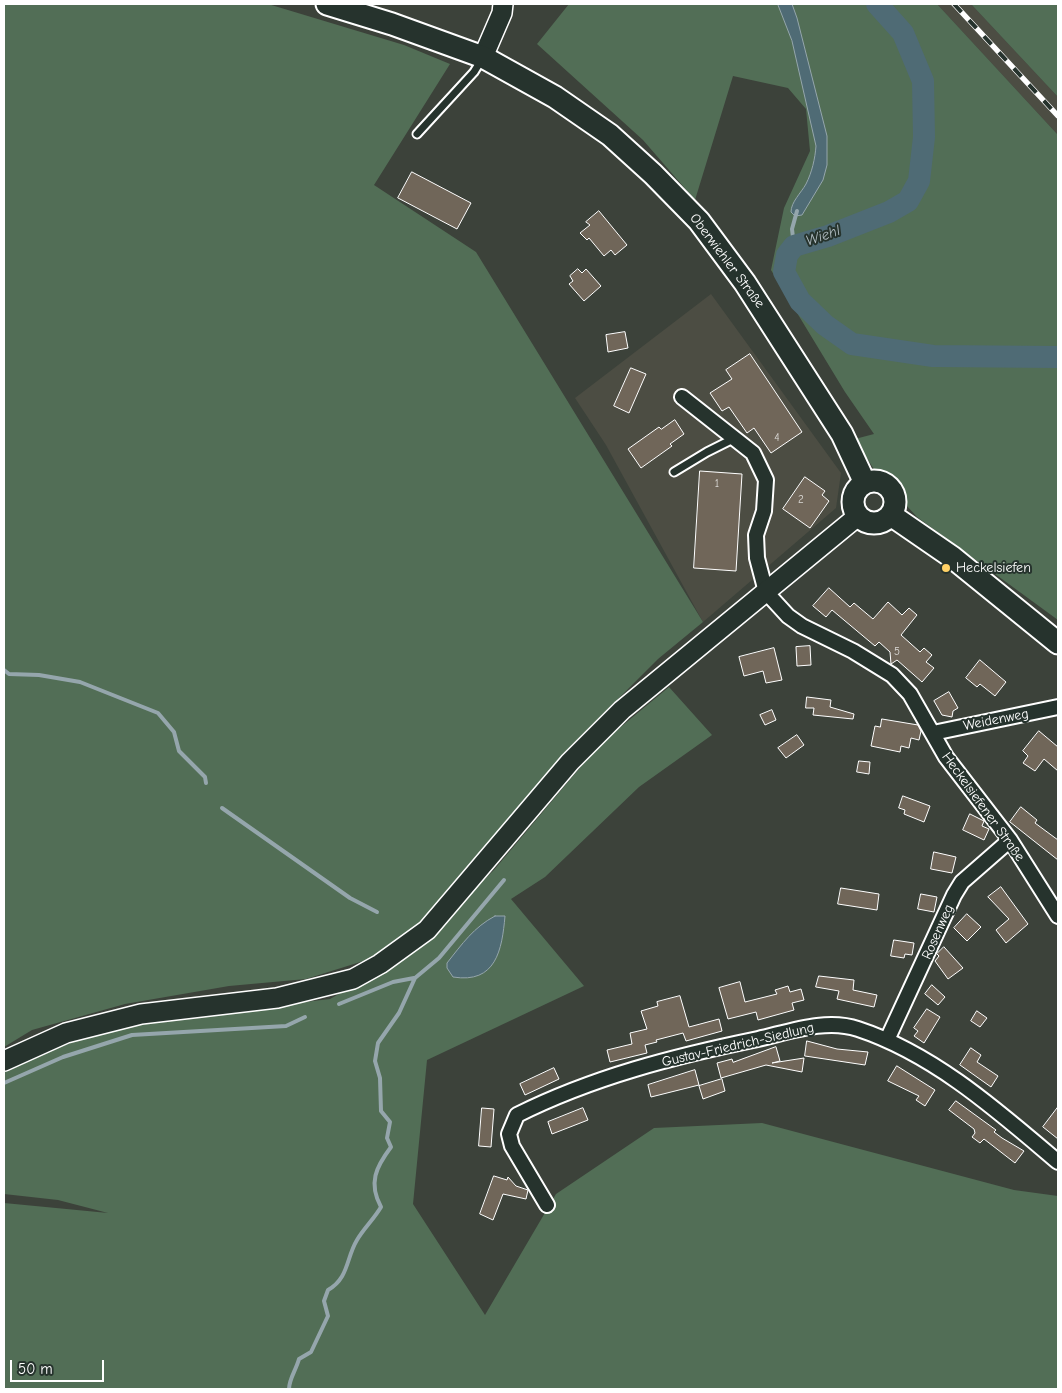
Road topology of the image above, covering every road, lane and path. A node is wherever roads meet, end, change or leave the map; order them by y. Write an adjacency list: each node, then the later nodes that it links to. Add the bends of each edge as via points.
1 (327, 4): 3 (main road, Oberwiehler Straße)
2 (503, 4): 3 (main road)
3 (483, 57): 4 (lane, via 474,72); 8 (main road, Oberwiehler Straße, via 555,97 610,135 699,221 799,365 842,434)
4 (417, 134)
5 (682, 397): 6 (street)
6 (736, 438): 7 (lane); 11 (street, via 753,453 766,480 764,511 756,535 757,558)
7 (674, 472)
8 (865, 482): 9 (main road, via 879,481 891,489 895,502); 10 (main road, via 859,486 853,499)
9 (891, 515): 10 (main road, via 886,520 873,523); 12 (main road, via 952,557)
10 (858, 516): 11 (main road)
11 (766, 592): 14 (street, Heckelsiefener Straße, via 802,626 853,651 892,676 910,694); 18 (main road, via 622,710 570,762 427,930 380,964 354,979 276,998 141,1014 66,1033)
12 (1058, 643)
13 (1058, 707): 14 (street, Weidenweg)
14 (933, 733): 15 (street, Heckelsiefener Straße, via 946,757)
15 (1010, 840): 16 (street, Heckelsiefener Straße); 17 (street, Rosenweg, via 962,882 954,895)
16 (1058, 916)
17 (887, 1040): 19 (street, Gustav-Friedrich-Siedlung, via 948,1074); 20 (street, Gustav-Friedrich-Siedlung, via 856,1028 818,1025 606,1077 557,1095 517,1115 510,1134 512,1146)
18 (4, 1061)
19 (1058, 1162)
20 (547, 1205)

